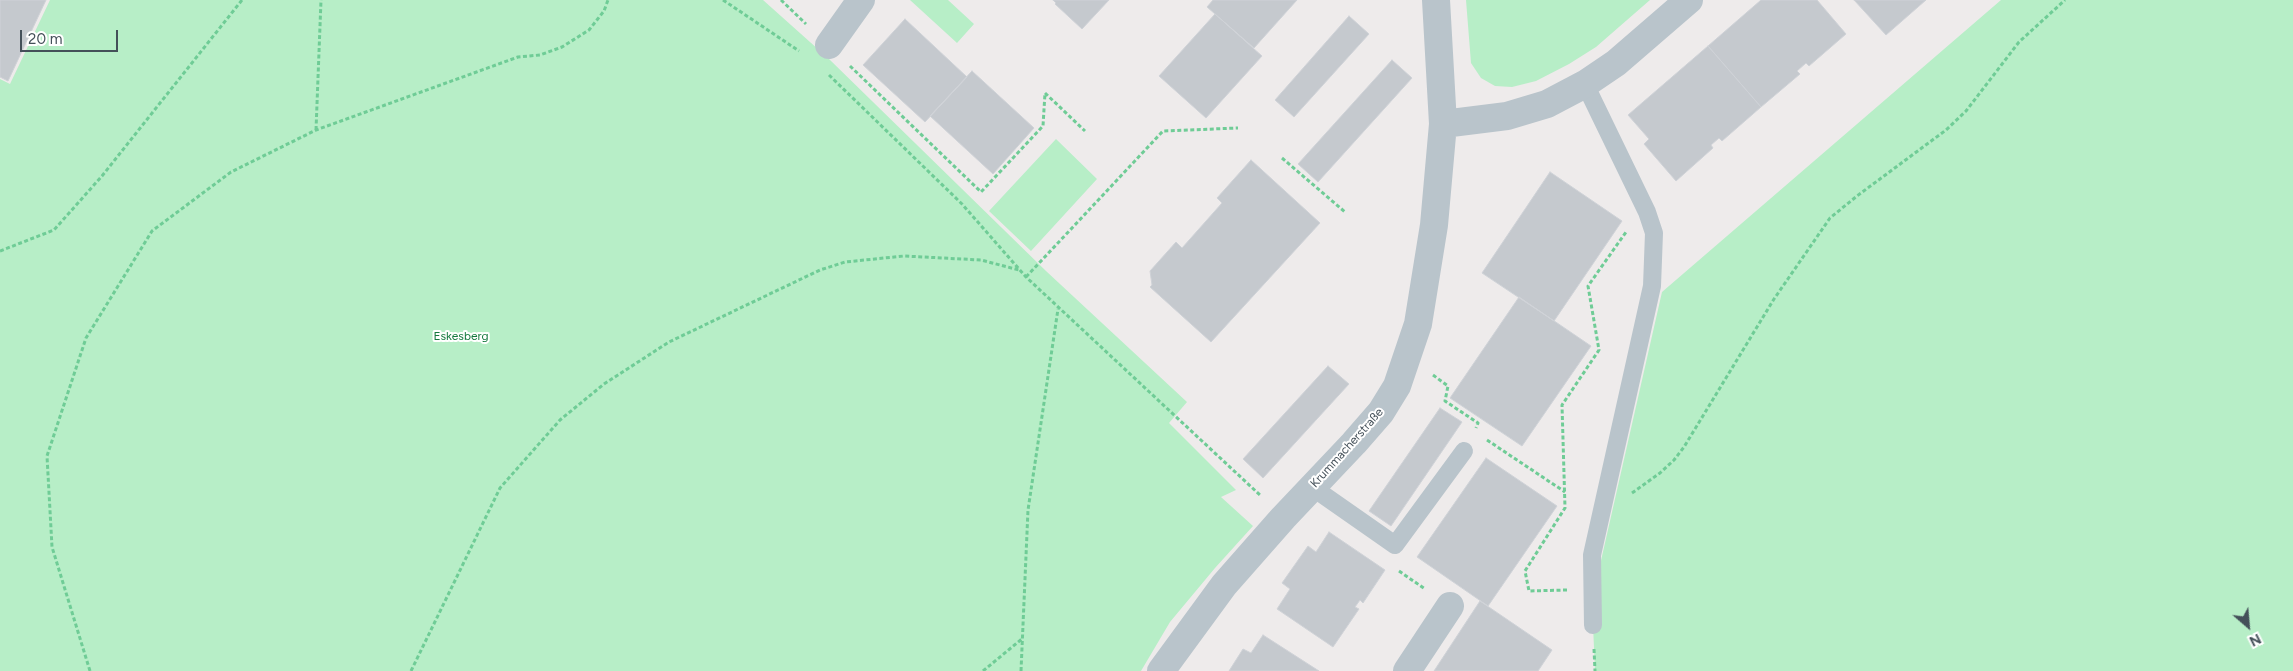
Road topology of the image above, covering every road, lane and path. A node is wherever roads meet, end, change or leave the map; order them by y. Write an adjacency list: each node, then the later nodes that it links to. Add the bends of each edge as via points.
1 (242, 0): 19 (path, via 102,176 54,230)
2 (322, 0): 14 (path)
3 (608, 0): 14 (path, via 604,11 589,30 562,47 540,55 518,57)
4 (723, 0): 9 (path)
5 (861, 0): 10 (street)
6 (1436, 0): 12 (street, Krummacherstraße)
7 (1689, 0): 11 (street, via 1616,63)
8 (2065, 0): 29 (path, via 2019,42 1966,111 1946,130 1830,218 1774,299 1674,460 1646,484)
9 (801, 52)
10 (826, 57): 15 (path, via 981,192 1043,126 1045,93); 20 (path)
11 (1585, 84): 12 (street, via 1547,104 1507,116); 18 (lane)
12 (1442, 124): 23 (street, Krummacherstraße, via 1434,225 1418,324)
13 (1238, 128): 21 (path, via 1163,131)
14 (316, 130): 36 (path, via 231,172 152,231 86,338 47,456 52,547)
15 (1085, 131)
16 (1282, 158): 17 (path)
17 (1345, 212)
18 (1647, 212): 28 (path, via 1636,218 1588,286 1599,350 1562,405); 29 (lane, via 1654,232 1652,286)
19 (0, 252)
20 (1019, 270): 21 (path); 37 (path, via 981,260 904,256 845,262 820,270 669,342 604,384 560,420 500,488)
21 (1026, 277): 22 (path)
22 (1058, 308): 30 (path); 35 (path, via 1028,510)
23 (1408, 357): 24 (path, via 1448,386 1445,401 1478,423); 27 (street, Krummacherstraße, via 1398,386 1381,412)
24 (1474, 432)
25 (1480, 436): 28 (path)
26 (1464, 451): 31 (lane)
27 (1312, 487): 30 (street, Krummacherstraße); 31 (lane)
28 (1565, 492): 32 (path, via 1565,508 1524,571 1529,592)
29 (1601, 511): 32 (lane, via 1592,555)
30 (1283, 518): 40 (street, Krummacherstraße, via 1224,585)
31 (1395, 545): 33 (path, via 1389,565)
32 (1592, 589): 34 (lane)
33 (1450, 606): 41 (street)
34 (1593, 624)
35 (1024, 638): 38 (path); 39 (path)
36 (90, 671)
37 (410, 671)
38 (983, 671)
39 (1021, 671)
40 (1160, 671)
41 (1407, 671)

